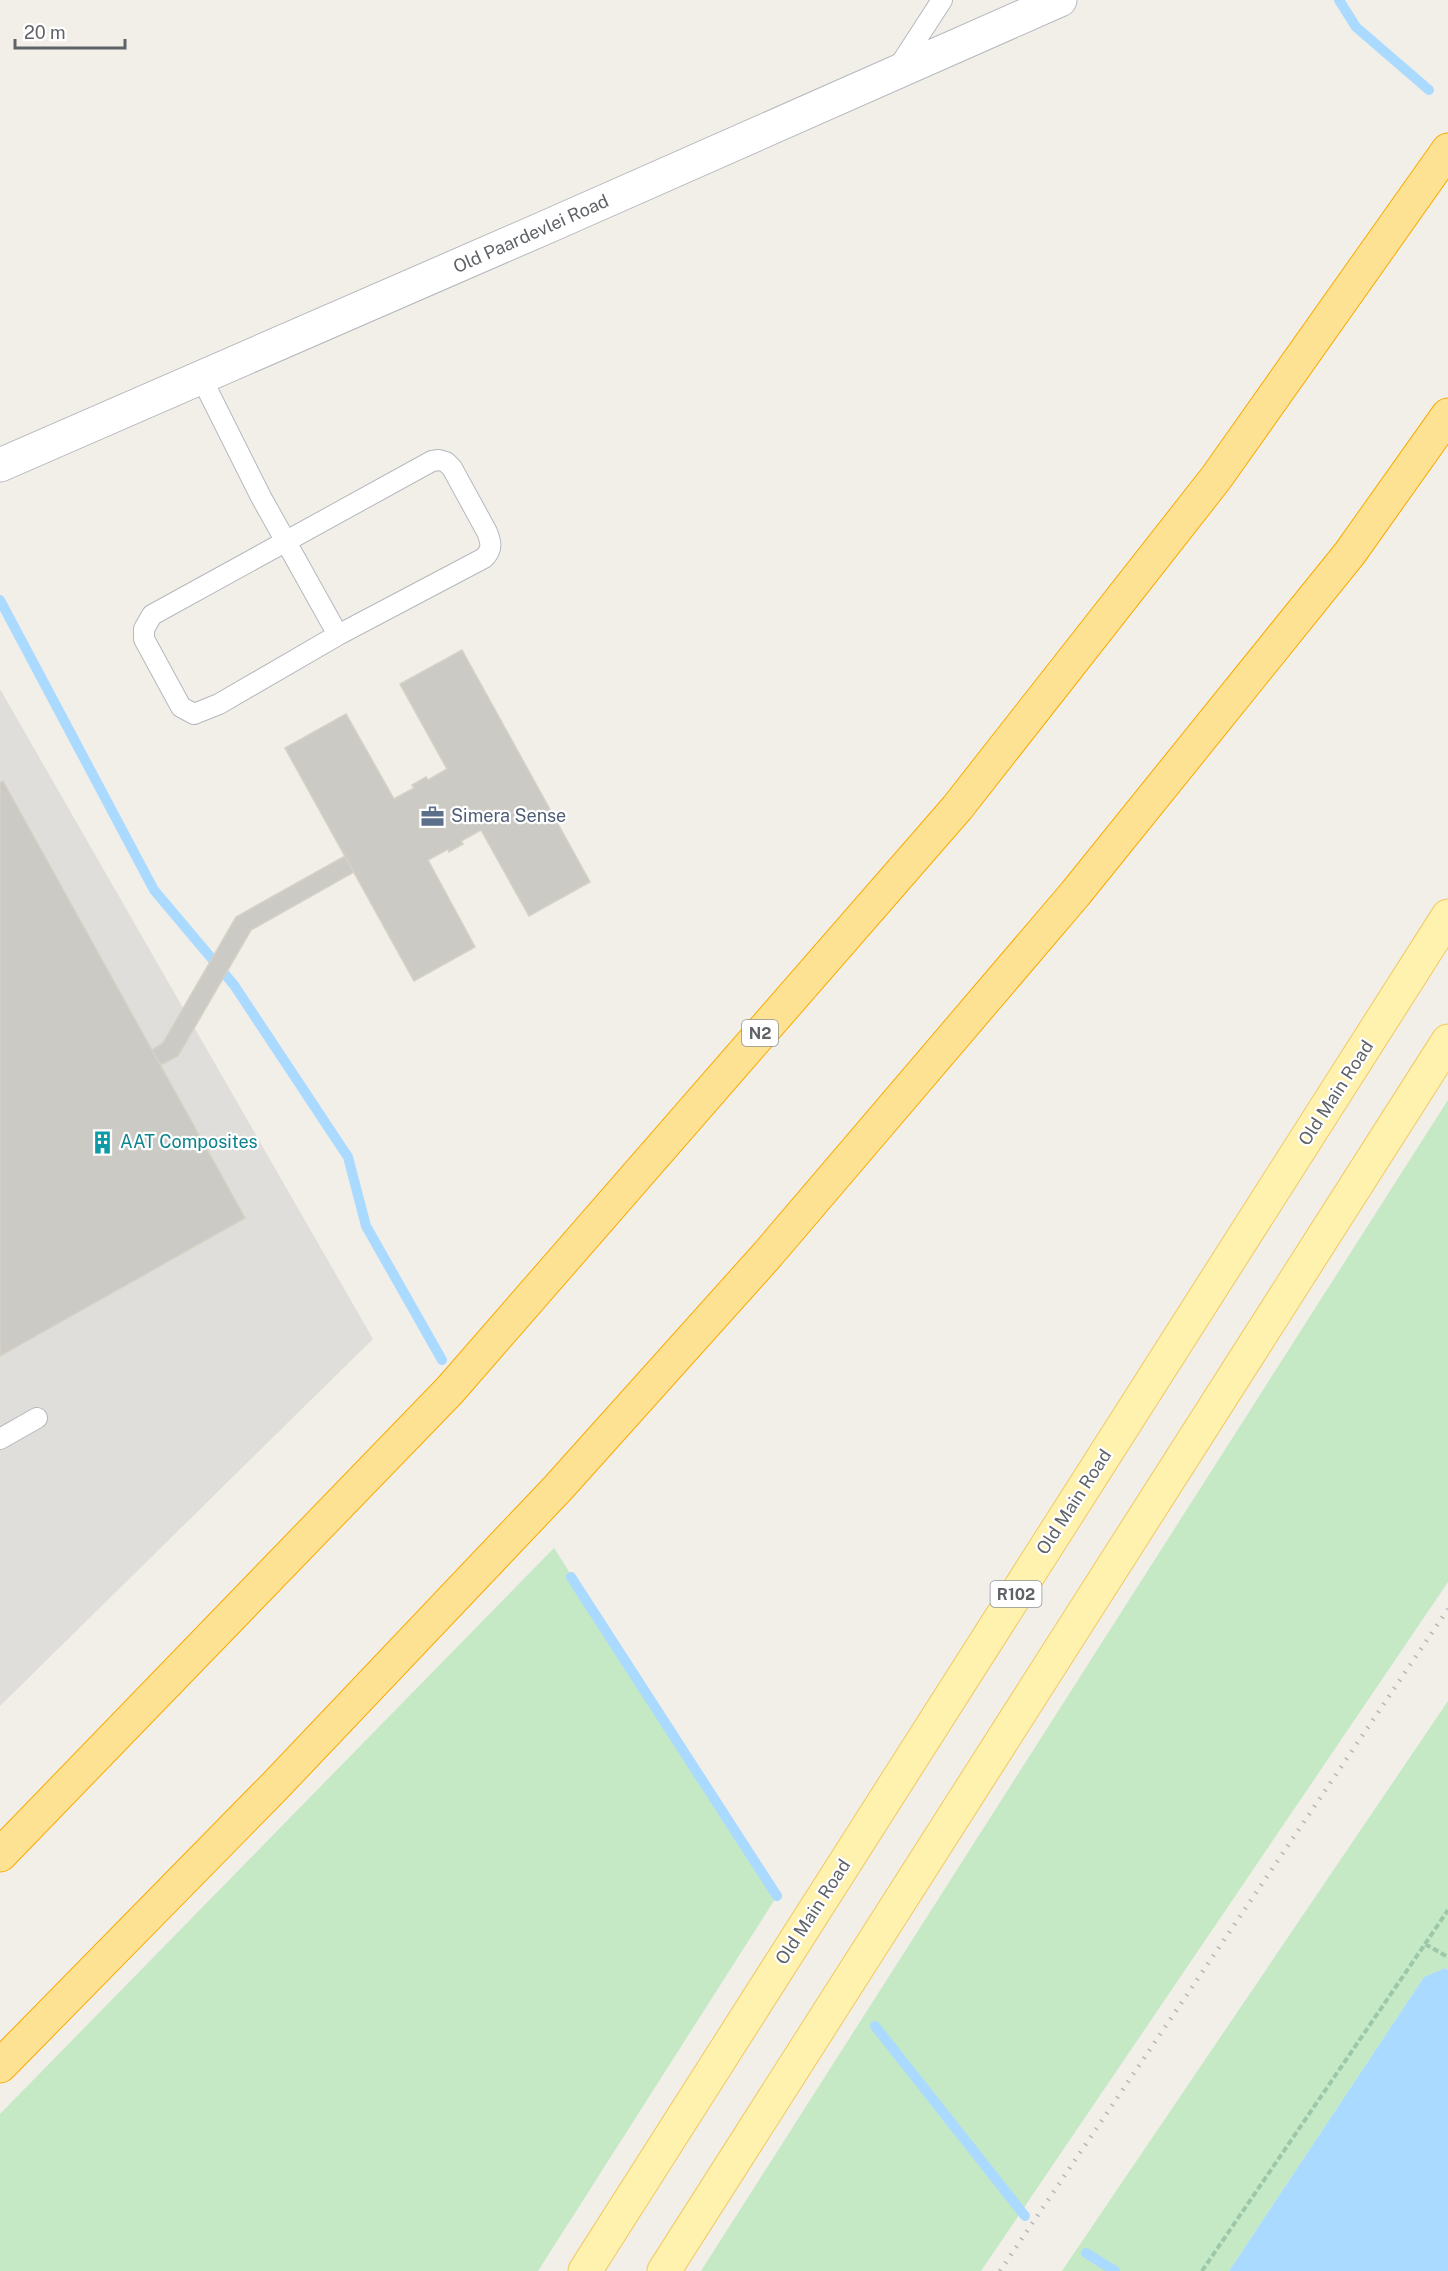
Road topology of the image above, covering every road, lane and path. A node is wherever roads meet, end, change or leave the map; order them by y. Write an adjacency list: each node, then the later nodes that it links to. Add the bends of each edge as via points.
1 (942, 0): 3 (lane)
2 (1060, 0): 3 (street, Old Paardevlei Road)
3 (894, 73): 5 (street, Old Paardevlei Road)
4 (1448, 150): 14 (highway, N2, via 1216,478 957,808 450,1390)
5 (201, 377): 7 (street, Old Paardevlei Road); 8 (lane)
6 (1448, 415): 18 (highway, via 1350,553 1082,885 768,1254 558,1488 275,1786)
7 (0, 465)
8 (285, 540): 9 (lane); 9 (lane, via 146,621 144,639 181,707 194,714 202,713); 9 (lane, via 432,461 446,462 452,468 491,541 489,553)
9 (338, 635)
10 (1448, 916): 19 (main road, Old Main Road / R102)
11 (1448, 1041): 20 (main road)
12 (37, 1418): 13 (lane)
13 (0, 1439)
14 (0, 1855)
15 (1448, 1910): 16 (path)
16 (1425, 1944): 17 (path); 21 (path)
17 (1448, 1957)
18 (0, 2066)
19 (585, 2271)
20 (664, 2271)
21 (1202, 2271)

